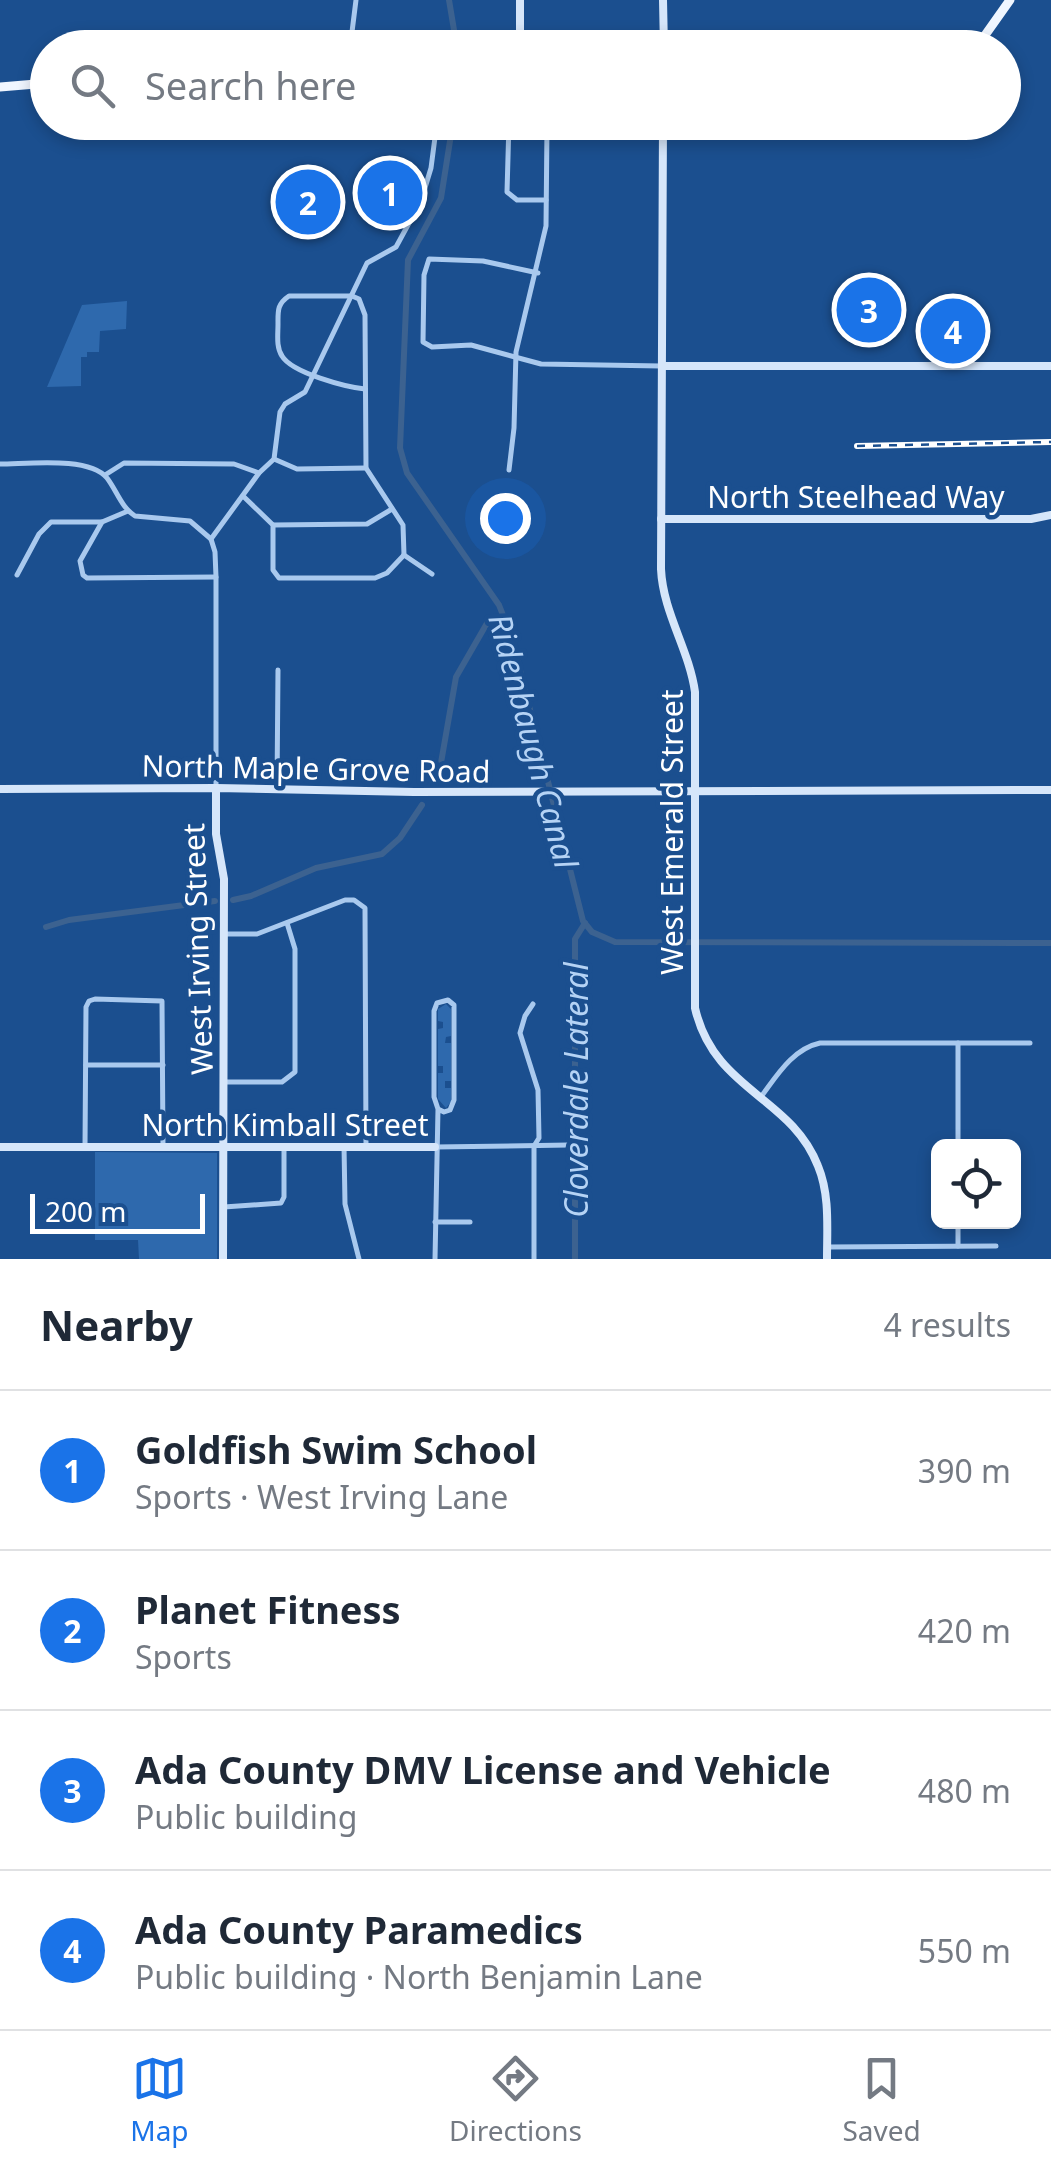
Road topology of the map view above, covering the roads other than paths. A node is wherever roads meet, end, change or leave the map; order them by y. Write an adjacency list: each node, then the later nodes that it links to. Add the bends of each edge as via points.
1 (356, 0): 5 (street)
2 (520, 0): 6 (main road)
3 (664, 0): 7 (main road)
4 (1010, 0): 8 (main road)
5 (350, 30)
6 (520, 30)
7 (664, 30)
8 (989, 30)
9 (30, 84): 10 (main road)
10 (0, 87)
11 (435, 140): 17 (street, via 421,201 396,247 370,260)
12 (508, 140): 15 (street, via 507,192 517,200)
13 (547, 140): 15 (street)
14 (664, 140): 19 (main road, West Emerald Street)
15 (546, 200): 16 (street)
16 (538, 273): 18 (street); 18 (street, via 429,259 424,274 424,342 471,345)
17 (352, 296): 21 (street); 21 (street, via 289,296 280,303 280,355); 22 (street, via 365,314)
18 (516, 358): 19 (street, via 563,366); 26 (street)
19 (662, 366): 20 (main road); 33 (main road, West Emerald Street)
20 (1051, 366)
21 (314, 376): 22 (street); 23 (street, via 280,412)
22 (366, 389): 25 (street)
23 (274, 459): 25 (street, via 298,469); 27 (street)
24 (0, 464): 28 (street, via 74,464)
25 (366, 468): 30 (street)
26 (508, 470)
27 (259, 473): 28 (street, via 234,464 124,463); 29 (street)
28 (105, 475): 31 (street)
29 (243, 496): 35 (street); 36 (street)
30 (392, 509): 35 (street, via 367,524); 37 (street, via 403,525)
31 (128, 511): 34 (street); 36 (street, via 144,519 190,521)
32 (1051, 515): 33 (main road, North Steelhead Way)
33 (661, 518): 45 (main road, West Emerald Street, via 662,584 695,692)
34 (102, 522): 39 (street, via 51,522); 40 (street, via 80,561 87,578)
35 (273, 525): 37 (street, via 272,570 279,578 375,578)
36 (210, 538): 40 (street, West Irving Street)
37 (404, 556): 38 (street)
38 (432, 574)
39 (17, 575)
40 (216, 577): 42 (street, West Irving Street)
41 (278, 670): 44 (street)
42 (216, 788): 43 (main road, North Maple Grove Road); 44 (main road, North Maple Grove Road); 48 (main road, West Irving Street)
43 (0, 789)
44 (277, 789): 45 (main road, North Maple Grove Road)
45 (696, 790): 46 (main road, North Maple Grove Road); 55 (main road, West Emerald Street, via 696,1008 703,1035 729,1073)
46 (1051, 790)
47 (287, 922): 48 (street, via 258,934); 54 (street, via 296,950 296,1068 282,1082); 64 (street, via 345,900 361,903 367,915)
48 (225, 934): 54 (main road, West Irving Street)
49 (534, 1004): 65 (street, via 520,1034 538,1090)
50 (958, 1043): 51 (street); 55 (street, via 810,1045); 57 (street)
51 (1030, 1043)
52 (86, 1065): 53 (street); 53 (street, via 89,1001 162,1001); 59 (street)
53 (163, 1065): 60 (street)
54 (224, 1082): 61 (main road, West Irving Street)
55 (760, 1098): 74 (main road, West Emerald Street, via 797,1130 819,1167)
56 (438, 1109): 56 (street, via 434,1011 444,1000 454,1006 454,1100 450,1110); 67 (street)
57 (958, 1139)
58 (0, 1146): 59 (main road, North Kimball Street)
59 (85, 1146): 60 (main road, North Kimball Street)
60 (163, 1146): 61 (main road, North Kimball Street)
61 (224, 1146): 62 (main road, North Kimball Street); 68 (main road, West Irving Street)
62 (284, 1146): 63 (main road, North Kimball Street); 68 (street, via 281,1203)
63 (344, 1146): 64 (main road, North Kimball Street); 76 (street, via 345,1204)
64 (366, 1146): 67 (main road, North Kimball Street)
65 (534, 1146): 66 (street, North Kimball Street); 67 (street, North Kimball Street); 78 (street)
66 (569, 1146)
67 (435, 1147): 69 (street)
68 (224, 1206): 75 (main road, West Irving Street)
69 (434, 1222): 70 (street); 77 (street)
70 (470, 1222)
71 (958, 1229): 72 (street)
72 (958, 1246): 73 (street); 74 (street)
73 (996, 1246)
74 (826, 1248): 79 (main road, West Emerald Street)
75 (224, 1259)
76 (360, 1259)
77 (434, 1259)
78 (534, 1259)
79 (826, 1259)

